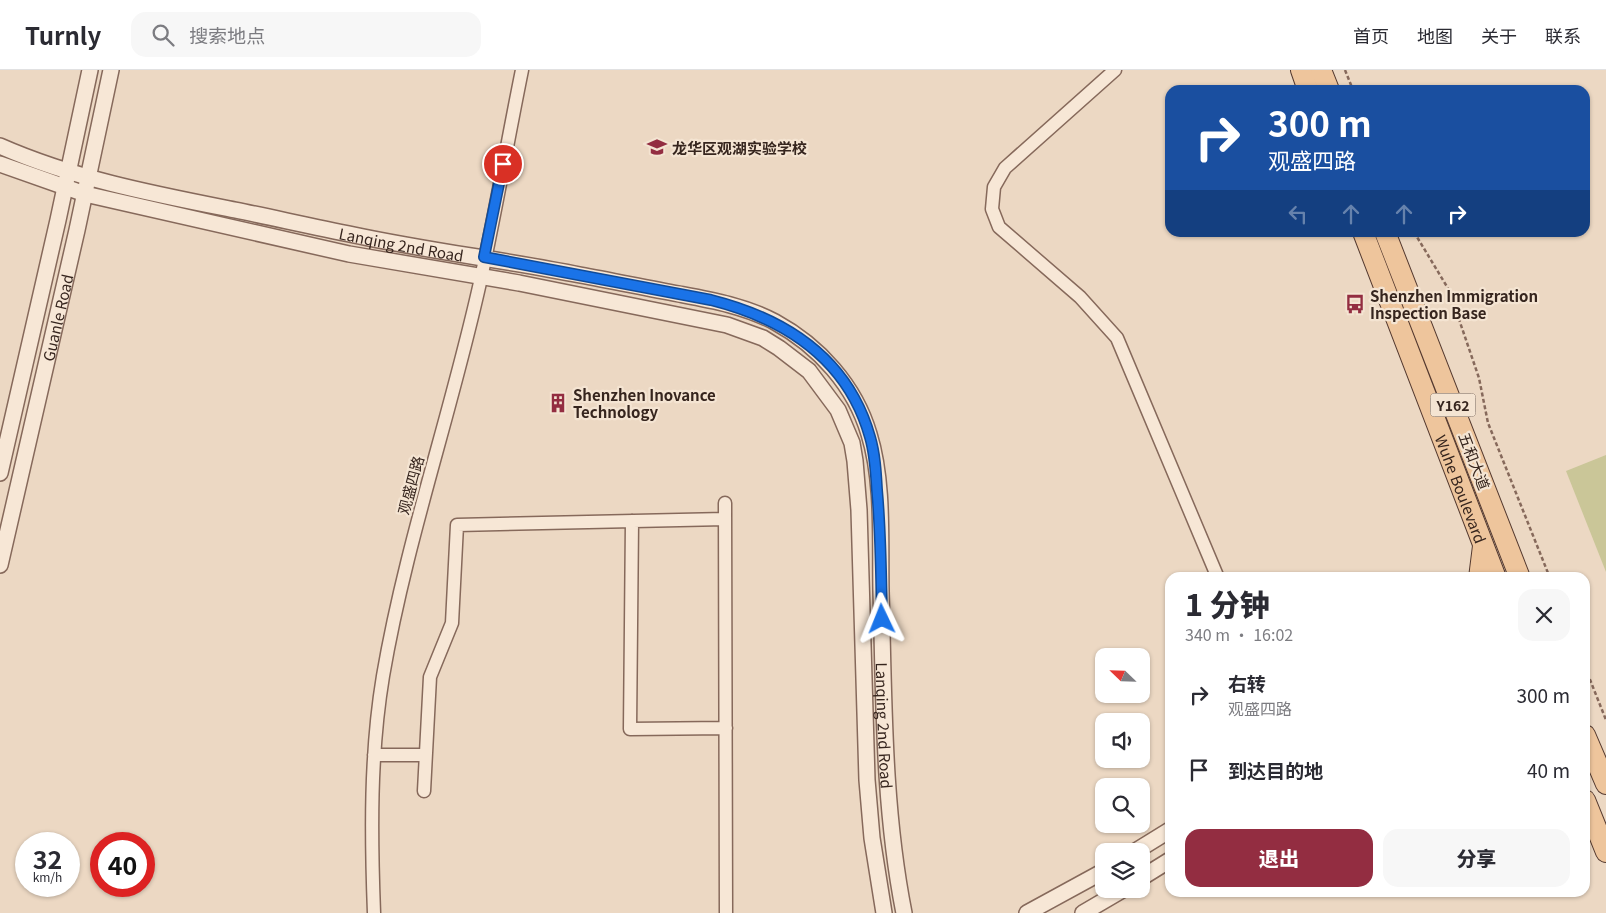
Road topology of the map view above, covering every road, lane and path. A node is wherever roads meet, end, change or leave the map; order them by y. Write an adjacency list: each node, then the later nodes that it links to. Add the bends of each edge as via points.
1 (90, 70): 13 (street, Guanle Road)
2 (110, 70): 14 (street, Guanle Road)
3 (522, 70): 20 (street, 观盛四路)
4 (1115, 70): 28 (street, via 1005,168 994,187 992,208 999,227 1080,297 1117,338)
5 (1301, 70): 8 (main road)
6 (1321, 70): 9 (main road)
7 (1346, 70): 10 (path)
8 (1306, 85)
9 (1327, 85)
10 (1351, 85)
11 (0, 146): 13 (street, Lanqing 2nd Road)
12 (0, 164): 15 (street, Lanqing 2nd Road)
13 (68, 173): 14 (street, Lanqing 2nd Road); 15 (street, Guanle Road)
14 (88, 179): 16 (street, Guanle Road); 20 (street, Lanqing 2nd Road, via 353,235)
15 (65, 188): 16 (street, Lanqing 2nd Road); 22 (street, Guanle Road)
16 (85, 194): 21 (street, Lanqing 2nd Road, via 349,254); 27 (street, Guanle Road)
17 (1365, 237): 26 (main road, Wuhe Boulevard / Y162)
18 (1387, 237): 31 (main road, 五和大道 / Y162)
19 (1417, 237): 32 (path, via 1449,290 1479,378 1488,423)
20 (484, 257): 21 (street, 观盛四路); 52 (street, Lanqing 2nd Road, via 711,300 752,312 772,320 806,343 846,385 871,438 875,466 887,779)
21 (481, 277): 38 (street, 观盛四路, via 398,597 383,678); 51 (street, Lanqing 2nd Road, via 745,330 763,338 809,371 830,397 846,426 855,461 860,510 867,780)
22 (0, 473)
23 (725, 503): 24 (street)
24 (725, 519): 25 (street); 35 (street)
25 (632, 521): 35 (street, via 630,729); 37 (street, via 457,525 452,623 430,678)
26 (1484, 544): 29 (main road); 30 (main road, Wuhe Boulevard / Y162)
27 (0, 565)
28 (1215, 572)
29 (1480, 572)
30 (1494, 572)
31 (1518, 572)
32 (1548, 572)
33 (1590, 680): 34 (path)
34 (1606, 720)
35 (726, 728): 50 (street)
36 (1590, 747): 39 (main road)
37 (425, 755): 38 (street); 40 (street)
38 (374, 756): 49 (street, 观盛四路, via 371,838)
39 (1606, 784)
40 (424, 791)
41 (1590, 812): 44 (main road)
42 (1165, 833): 43 (street)
43 (1149, 843)
44 (1606, 852)
45 (1165, 863): 46 (street)
46 (1150, 872)
47 (1095, 876): 53 (street)
48 (1108, 898): 54 (street)
49 (374, 913)
50 (726, 913)
51 (884, 913)
52 (904, 913)
53 (1027, 913)
54 (1082, 913)

